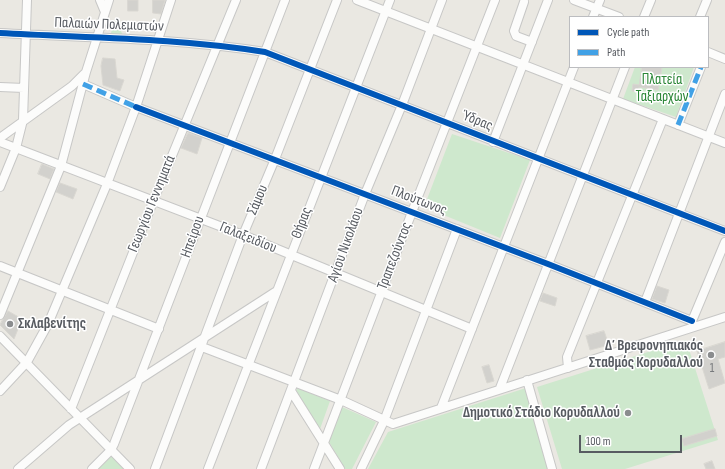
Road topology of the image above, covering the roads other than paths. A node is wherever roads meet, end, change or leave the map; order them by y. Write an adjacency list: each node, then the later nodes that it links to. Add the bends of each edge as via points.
1 (27, 0): 27 (street)
2 (100, 0): 20 (street)
3 (109, 0): 20 (street)
4 (171, 0): 29 (street)
5 (236, 0): 31 (street, Γεωργίου Γεννηματά)
6 (285, 0): 33 (street, Ηπείρου)
7 (337, 0): 40 (street, Σάμου)
8 (357, 0): 19 (street)
9 (390, 0): 19 (street, Θήρας)
10 (442, 0): 25 (street, Αγίου Νικολάου)
11 (495, 0): 32 (street, Τραπεζούντος)
12 (548, 0): 30 (street)
13 (574, 0): 18 (street)
14 (600, 0): 18 (street)
15 (651, 0): 23 (street)
16 (707, 0): 24 (street)
17 (524, 2): 30 (street, via 514,30 516,36)
18 (597, 9): 21 (street); 22 (street)
19 (386, 11): 25 (street); 46 (street, Θήρας)
20 (105, 12): 28 (street)
21 (594, 16)
22 (616, 16)
23 (644, 16)
24 (700, 16)
25 (431, 30): 32 (street); 49 (street, Αγίου Νικολάου)
26 (0, 33): 27 (street, Παλαιών Πολεμιστών)
27 (26, 34): 28 (street, Παλαιών Πολεμιστών); 45 (street)
28 (96, 38): 29 (street, Παλαιών Πολεμιστών); 41 (street)
29 (157, 40): 31 (street, Παλαιών Πολεμιστών); 50 (street)
30 (532, 42): 36 (street)
31 (217, 44): 33 (street, Ύδρας); 54 (street, Γεωργίου Γεννηματά)
32 (478, 47): 36 (street); 53 (street, Τραπεζούντος)
33 (265, 52): 40 (street, Ύδρας); 59 (street, Ηπείρου)
34 (709, 52): 35 (street)
35 (725, 59)
36 (524, 65): 42 (street); 60 (street)
37 (574, 68): 42 (street)
38 (625, 68): 48 (street)
39 (701, 68): 55 (street)
40 (310, 70): 46 (street, Ύδρας); 63 (street, Σάμου)
41 (86, 72): 43 (street); 52 (street, via 72,86)
42 (568, 83): 48 (street); 64 (street)
43 (83, 84): 50 (street, Πλούτωνος); 65 (street)
44 (0, 86): 45 (street)
45 (24, 88): 52 (street)
46 (356, 88): 49 (street, Ύδρας); 67 (street, Θήρας)
47 (725, 94): 56 (street)
48 (612, 100): 51 (street); 66 (street)
49 (402, 105): 53 (street, Ύδρας); 70 (street, Αγίου Νικολάου)
50 (136, 107): 54 (street, Πλούτωνος); 68 (street)
51 (663, 119): 55 (street); 71 (street)
52 (23, 120): 57 (street); 62 (street)
53 (448, 124): 60 (street, Ύδρας); 73 (street, Τραπεζούντος)
54 (184, 125): 59 (street, Πλούτωνος); 72 (street, Γεωργίου Γεννηματά)
55 (678, 125): 56 (street)
56 (709, 137): 61 (street); 74 (street)
57 (0, 138)
58 (0, 142): 62 (street, Γαλαξειδίου)
59 (230, 142): 63 (street, Πλούτωνος); 75 (street, Ηπείρου)
60 (493, 142): 64 (street, Ύδρας)
61 (725, 143)
62 (16, 148): 65 (street, Γαλαξειδίου); 69 (street)
63 (275, 159): 67 (street, Πλούτωνος); 78 (street, Σάμου)
64 (538, 159): 66 (street, Ύδρας); 80 (street)
65 (61, 166): 68 (street, Γαλαξειδίου); 84 (street)
66 (583, 176): 71 (street, Ύδρας); 82 (street)
67 (320, 177): 70 (street, Πλούτωνος); 81 (street, Θήρας)
68 (108, 184): 72 (street, Γαλαξειδίου); 87 (street)
69 (0, 187)
70 (365, 194): 73 (street, Πλούτωνος); 85 (street, Αγίου Νικολάου)
71 (633, 195): 74 (street, Ύδρας); 86 (street)
72 (153, 202): 75 (street, Γαλαξειδίου); 91 (street, Γεωργίου Γεννηματά)
73 (412, 212): 76 (street, Πλούτωνος); 89 (street, Τραπεζούντος)
74 (679, 212): 77 (street, Ύδρας); 90 (street)
75 (200, 218): 78 (street, Γαλαξειδίου); 96 (street, Ηπείρου)
76 (457, 229): 80 (street, Πλούτωνος); 92 (street)
77 (725, 231)
78 (243, 235): 81 (street, Γαλαξειδίου); 99 (street, Σάμου)
79 (725, 242): 95 (street)
80 (503, 248): 82 (street, Πλούτωνος); 97 (street)
81 (290, 254): 85 (street, Γαλαξειδίου); 88 (street, Θήρας)
82 (548, 264): 86 (street, Πλούτωνος); 107 (street)
83 (0, 266): 84 (street)
84 (17, 272): 87 (street); 93 (street)
85 (336, 273): 89 (street, Γαλαξειδίου); 106 (street, Αγίου Νικολάου)
86 (597, 283): 90 (street, Πλούτωνος); 103 (street, via 567,357)
87 (62, 291): 91 (street); 101 (street, via 48,324)
88 (275, 292): 99 (street); 102 (street, Θήρας)
89 (381, 292): 92 (street, Γαλαξειδίου); 110 (street, Τραπεζούντος)
90 (645, 302): 95 (street, Πλούτωνος)
91 (110, 310): 96 (street); 112 (street, Γεωργίου Γεννηματά)
92 (426, 310): 97 (street, Γαλαξειδίου); 114 (street)
93 (0, 315)
94 (725, 317): 95 (street)
95 (693, 324): 103 (street)
96 (159, 329): 104 (street, Ηπείρου)
97 (472, 329): 111 (street)
98 (0, 336): 101 (street)
99 (206, 337): 100 (street, Σάμου); 104 (street)
100 (202, 347): 102 (street); 120 (street, Σάμου)
101 (27, 362): 108 (street); 112 (street)
102 (248, 364): 106 (street); 121 (street, Θήρας)
103 (568, 368): 105 (street)
104 (140, 380): 113 (street); 116 (street, Ηπείρου)
105 (527, 380): 107 (street); 126 (street)
106 (294, 383): 109 (street, Αγίου Νικολάου); 110 (street)
107 (500, 388): 111 (street)
108 (0, 391)
109 (291, 391): 115 (street); 122 (street, Αγίου Νικολάου)
110 (341, 400): 114 (street); 115 (street, Τραπεζούντος)
111 (441, 408): 114 (street, via 397,423)
112 (72, 409): 113 (street)
113 (80, 418): 116 (street); 117 (street)
114 (384, 421): 125 (street)
115 (324, 444): 123 (street, Τραπεζούντος); 124 (street)
116 (111, 450): 118 (street, Ηπείρου); 119 (street)
117 (18, 469)
118 (92, 469)
119 (130, 469)
120 (155, 469)
121 (208, 469)
122 (260, 469)
123 (314, 469)
124 (340, 469)
125 (362, 469)
126 (552, 469)

